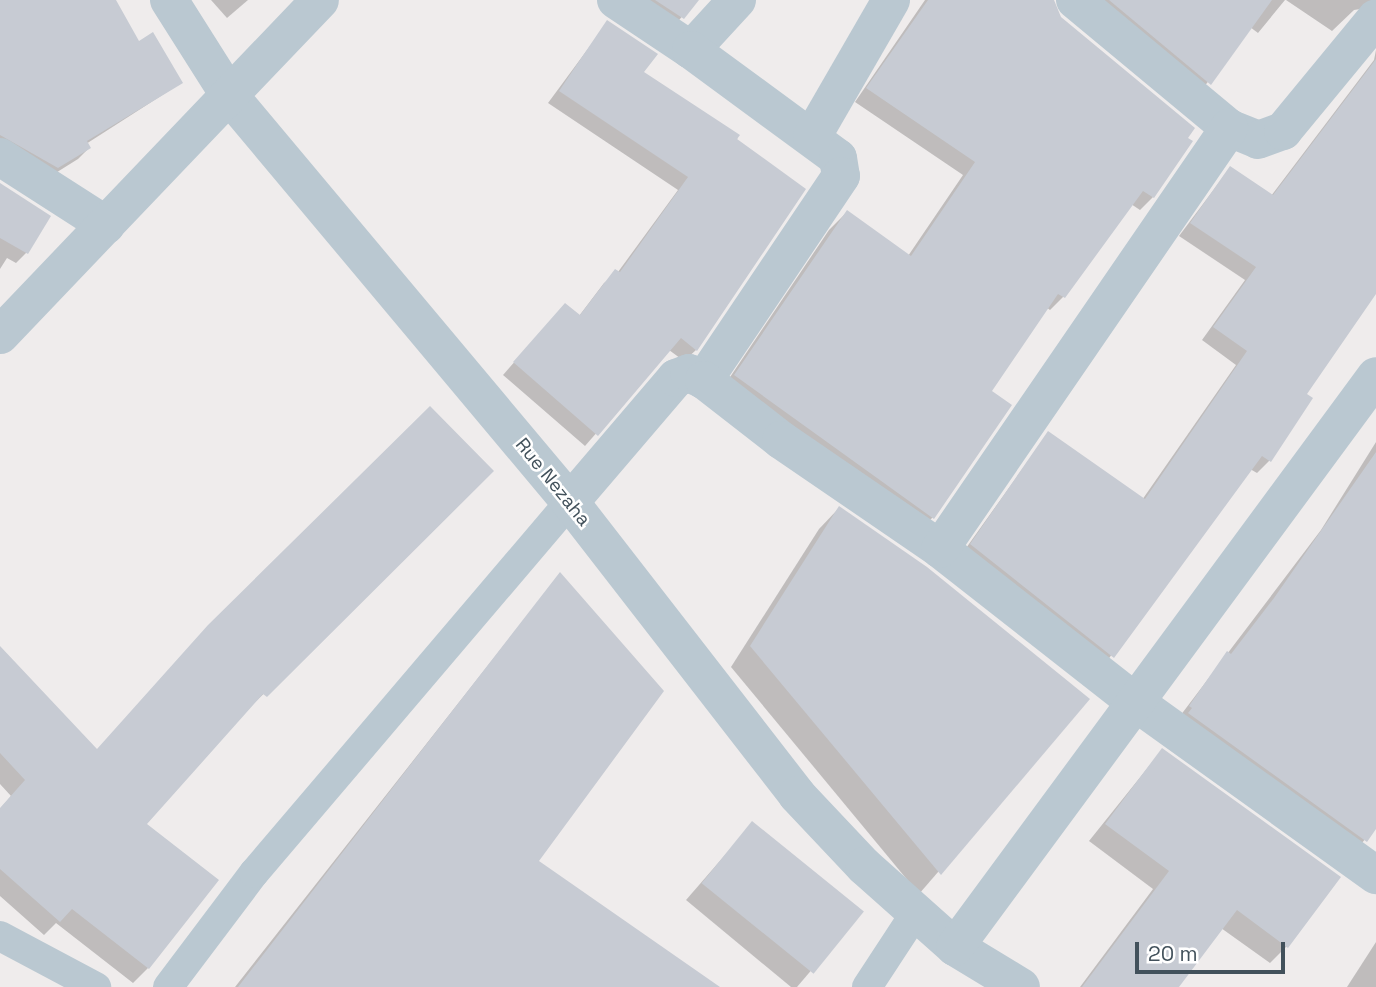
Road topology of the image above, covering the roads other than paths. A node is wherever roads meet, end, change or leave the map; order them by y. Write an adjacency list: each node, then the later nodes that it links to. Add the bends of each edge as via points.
1 (169, 0): 9 (street, Rue Nezaha)
2 (320, 0): 9 (street)
3 (616, 0): 8 (street)
4 (737, 0): 8 (street)
5 (891, 0): 11 (street)
6 (1074, 0): 10 (street)
7 (1376, 18): 10 (street, via 1283,131 1258,140)
8 (691, 50): 11 (street)
9 (229, 95): 13 (street); 17 (street, Rue Nezaha)
10 (1229, 128): 18 (street)
11 (812, 137): 16 (street, via 838,158 841,176)
12 (0, 157): 13 (street)
13 (106, 225): 14 (street)
14 (0, 335)
15 (1376, 376): 19 (street)
16 (704, 380): 17 (street, via 689,373 676,378); 18 (street, via 781,440)
17 (570, 502): 21 (street, Rue Nezaha, via 797,795 864,866); 25 (lane, via 254,873)
18 (940, 550): 19 (street)
19 (1135, 702): 20 (street); 23 (street)
20 (1376, 875)
21 (916, 912): 23 (street, Rue Nezaha); 26 (lane)
22 (0, 936): 24 (lane)
23 (955, 947): 27 (street, Rue Nezaha)
24 (96, 987)
25 (168, 987)
26 (867, 987)
27 (1021, 987)

